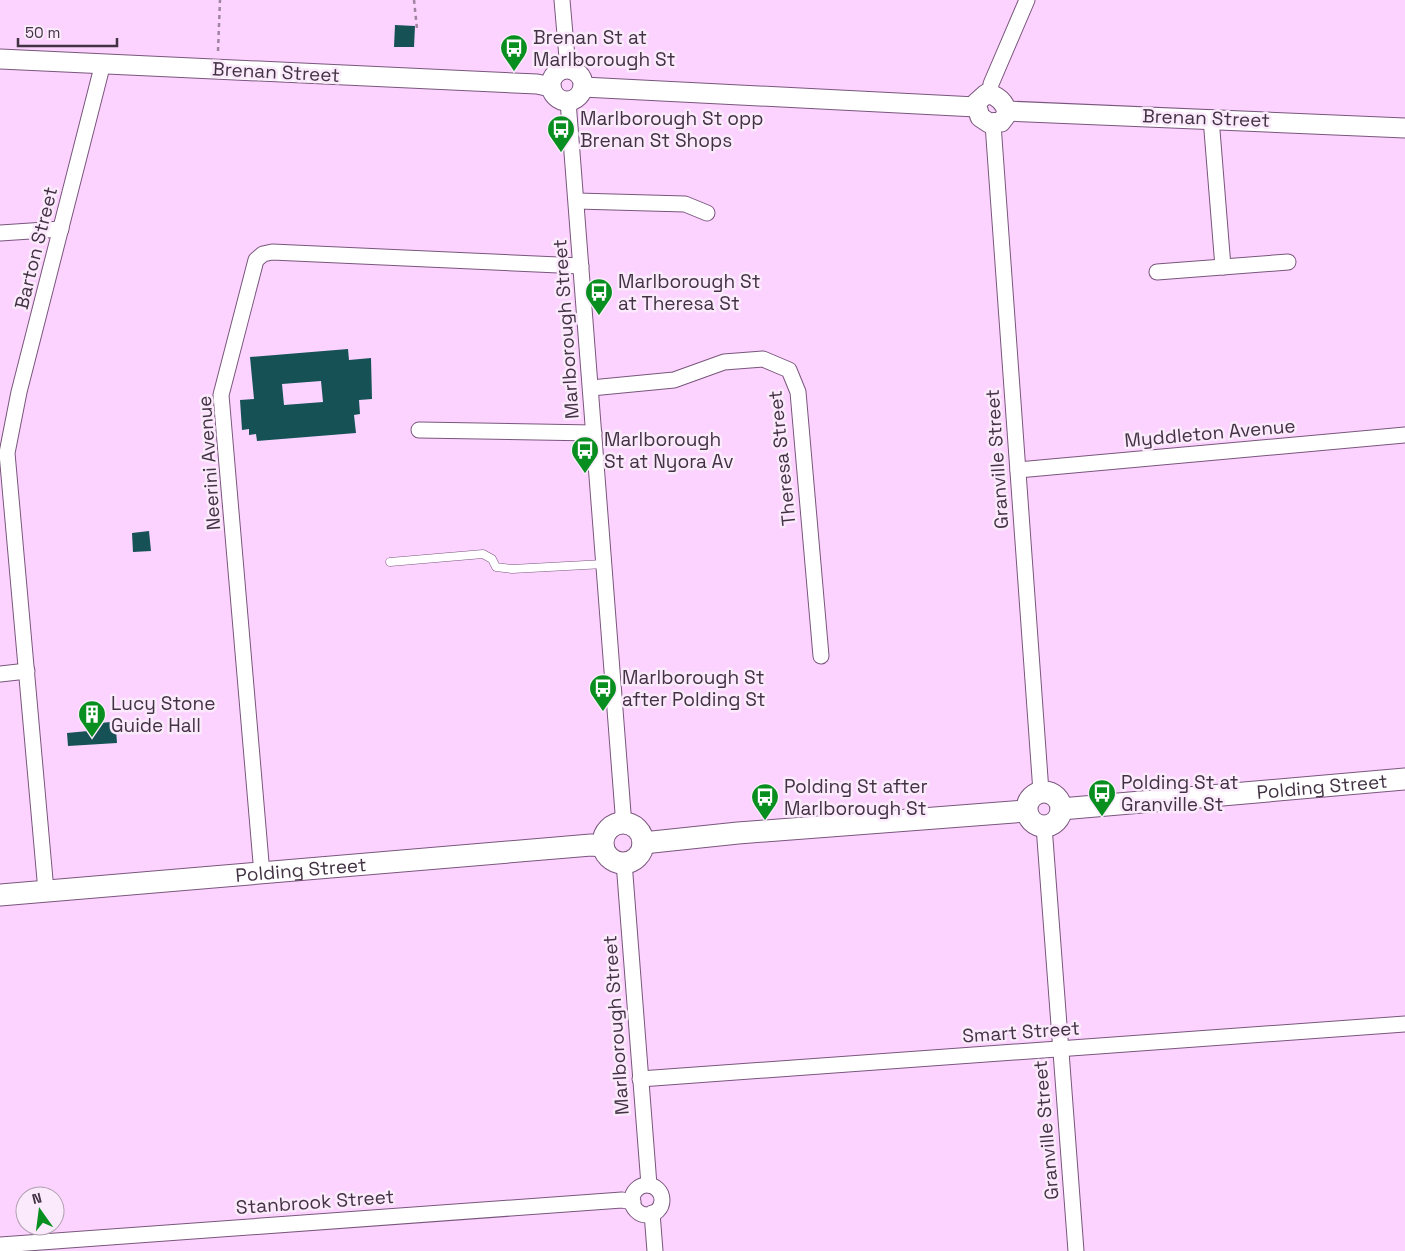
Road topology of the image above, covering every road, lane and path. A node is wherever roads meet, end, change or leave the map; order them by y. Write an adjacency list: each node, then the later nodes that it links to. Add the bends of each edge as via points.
1 (220, 0): 6 (path)
2 (414, 0): 5 (path)
3 (562, 0): 9 (street)
4 (1027, 0): 12 (street, via 991,84)
5 (417, 29)
6 (218, 51)
7 (0, 59): 8 (street, Brenan Street)
8 (103, 63): 10 (street, Brenan Street); 21 (street, Barton Street)
9 (568, 69): 10 (street, via 556,73); 11 (street, via 578,74)
10 (551, 87): 13 (street, via 557,97)
11 (583, 87): 13 (street, via 579,96); 14 (street)
12 (990, 94): 14 (street, via 978,99); 15 (street, via 999,99)
13 (568, 101): 19 (street, Marlborough Street)
14 (976, 107): 17 (street, via 980,117)
15 (1007, 110): 16 (street, Brenan Street); 17 (street, via 1004,120)
16 (1210, 118): 18 (street, Brenan Street); 25 (street)
17 (993, 124): 32 (street, Granville Street)
18 (1405, 128)
19 (577, 201): 20 (street, via 685,204); 24 (street, Marlborough Street)
20 (707, 213)
21 (61, 229): 22 (street); 31 (street, Barton Street)
22 (0, 233)
23 (1288, 262): 25 (street)
24 (582, 266): 27 (street, Marlborough Street); 47 (street, Neerini Avenue, via 272,252 262,254 256,260 221,395)
25 (1223, 267): 26 (street)
26 (1157, 272)
27 (591, 388): 29 (street, Marlborough Street); 35 (street, Theresa Street, via 674,380 724,362 763,359 789,370 798,392)
28 (419, 430): 29 (street)
29 (594, 433): 34 (street, Marlborough Street)
30 (1405, 435): 32 (street, Myddleton Avenue)
31 (3, 453): 36 (street, Barton Street)
32 (1018, 470): 39 (street, Granville Street)
33 (390, 562): 34 (lane, via 483,554 492,559 496,567 512,569)
34 (604, 564): 42 (street, Marlborough Street, via 623,813)
35 (821, 656)
36 (27, 671): 37 (street); 48 (street, Barton Street)
37 (0, 674)
38 (1405, 779): 40 (main road, Polding Street)
39 (1041, 792): 40 (main road, via 1056,796); 41 (main road, via 1030,798)
40 (1061, 809): 43 (main road, via 1056,822)
41 (1026, 811): 43 (main road, via 1032,822); 44 (main road)
42 (621, 823): 44 (main road, via 636,828); 45 (main road, via 607,831)
43 (1044, 826): 51 (street, Granville Street)
44 (643, 843): 46 (main road, via 637,856)
45 (603, 846): 46 (main road, via 611,859); 47 (main road, Polding Street)
46 (624, 862): 52 (street, Marlborough Street)
47 (262, 874): 48 (main road, Polding Street)
48 (46, 891): 49 (main road, Polding Street)
49 (0, 895)
50 (1405, 1024): 51 (street, Smart Street)
51 (1060, 1049): 52 (street, Smart Street); 58 (street, Granville Street)
52 (640, 1079): 53 (street, Marlborough Street)
53 (649, 1185): 54 (street, via 637,1190); 55 (street, via 658,1189 662,1198 660,1207)
54 (633, 1202): 55 (street, via 640,1212); 56 (street, Stanbrook Street, via 622,1200)
55 (652, 1213): 57 (street)
56 (0, 1245)
57 (655, 1251)
58 (1076, 1251)

